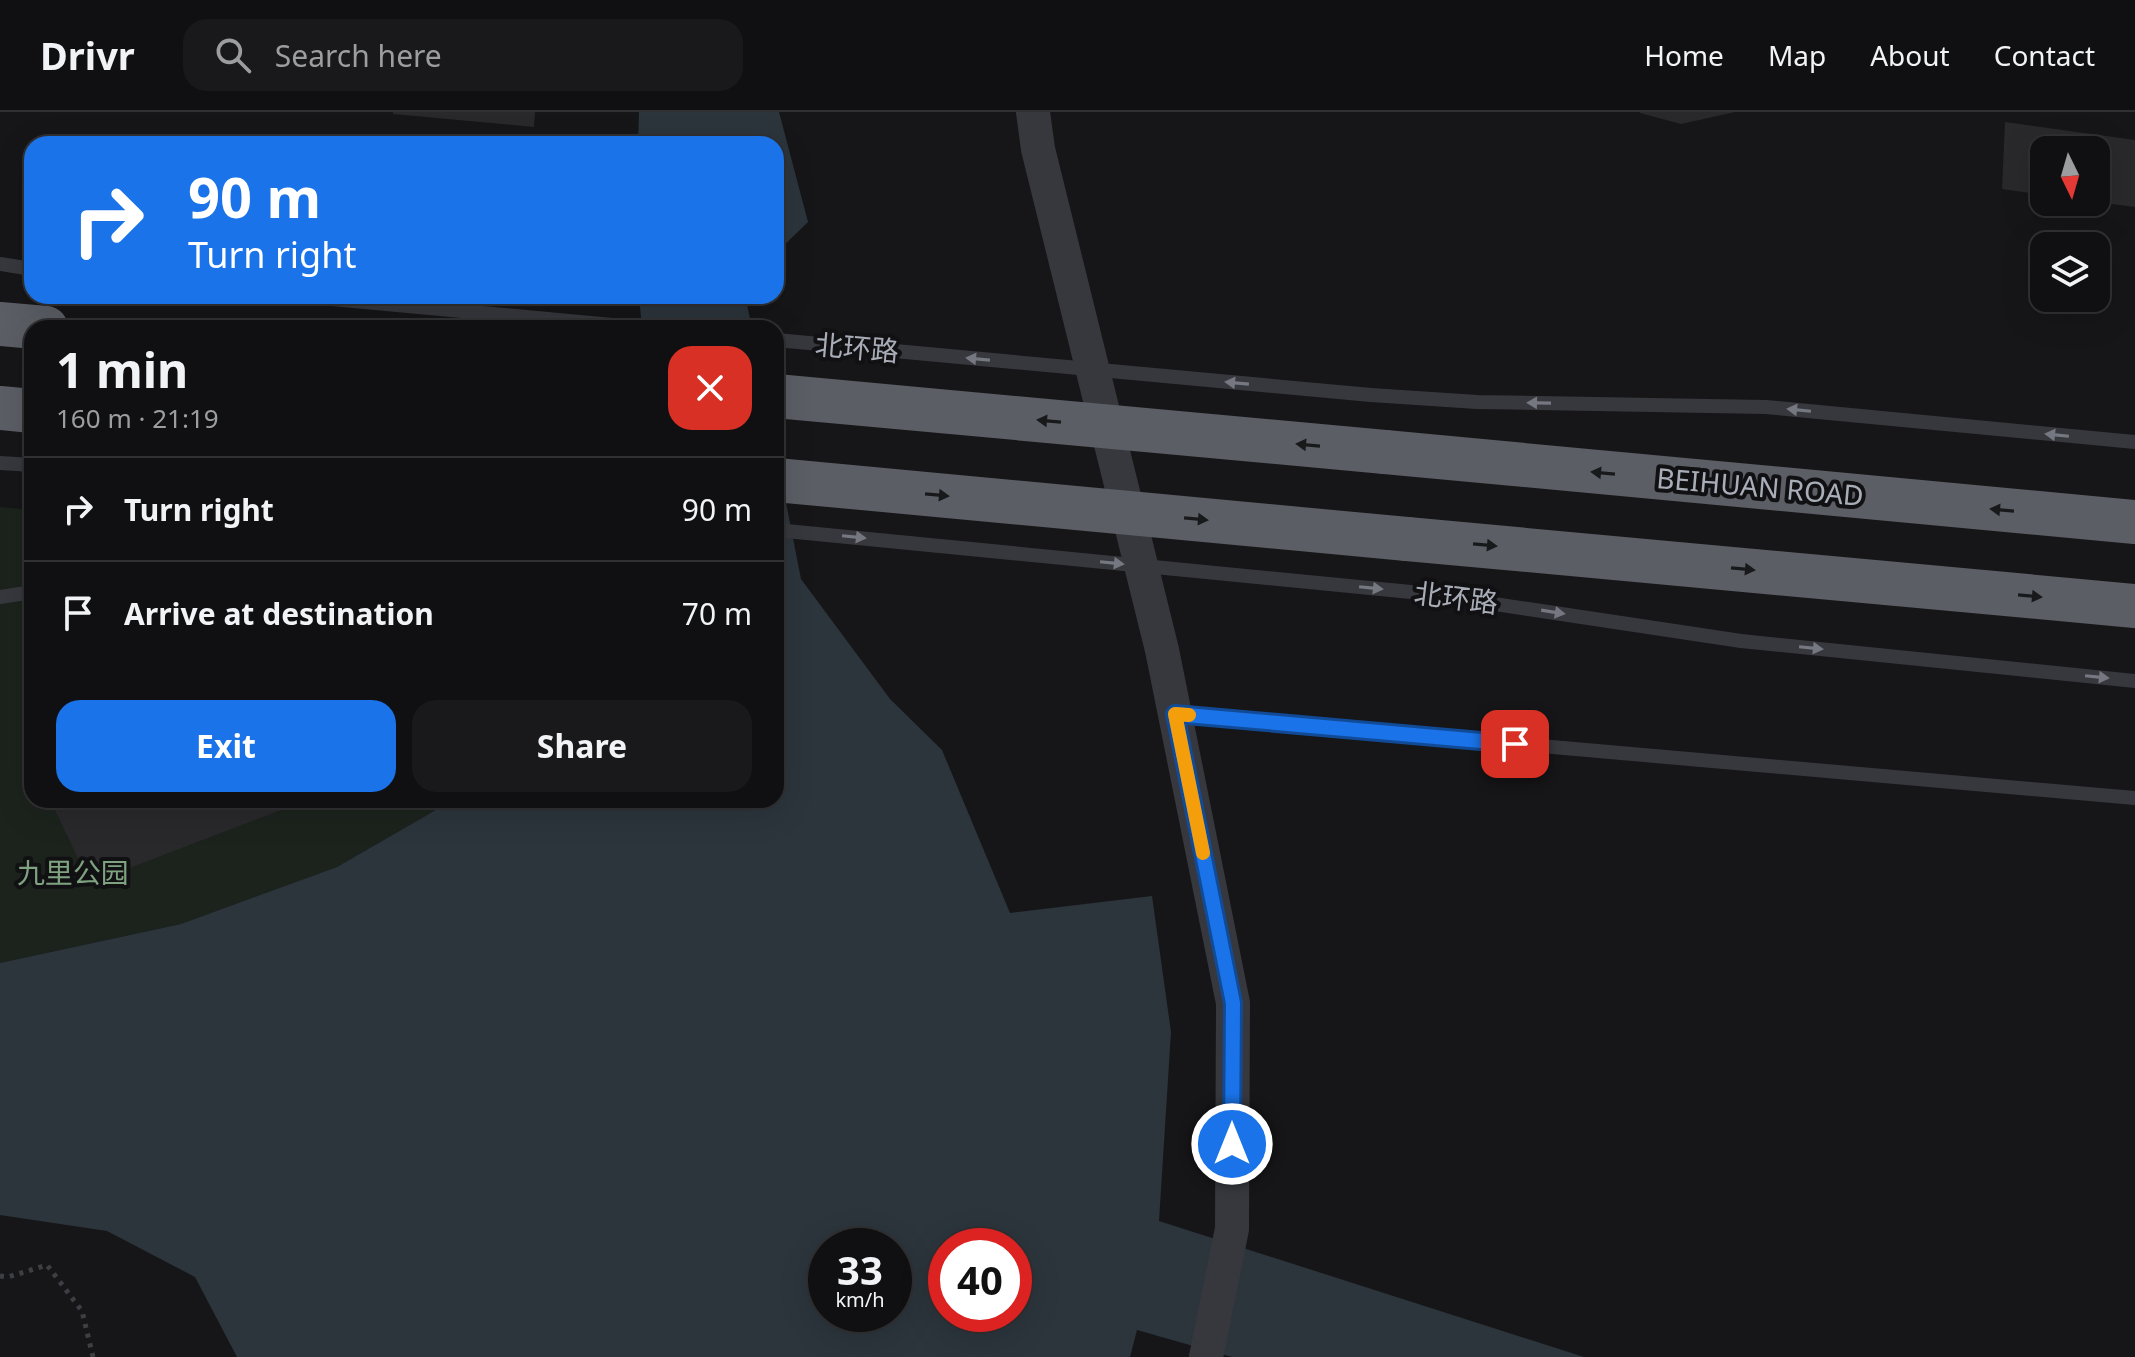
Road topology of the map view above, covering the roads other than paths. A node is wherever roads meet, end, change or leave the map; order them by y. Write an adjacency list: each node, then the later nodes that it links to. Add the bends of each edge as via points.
1 (1033, 112): 23 (street)
2 (0, 264): 3 (lane)
3 (24, 268)
4 (389, 304): 5 (lane)
5 (560, 320)
6 (0, 324): 7 (highway)
7 (24, 326)
8 (784, 341): 12 (lane, 北环路, one-way to 8, bridge, via 1766,407 1371,395)
9 (784, 397): 13 (highway, 北环路, one-way to 9, bridge)
10 (0, 408): 11 (highway)
11 (24, 410)
12 (2135, 442)
13 (1385, 452): 17 (highway, BEIHUAN ROAD, one-way to 13)
14 (0, 463): 15 (lane)
15 (24, 465)
16 (784, 481): 21 (highway, 北环路, one-way to 21, bridge)
17 (2135, 522)
18 (784, 531): 22 (lane, 北环路, one-way to 22, bridge, via 1421,593 1741,641)
19 (24, 593): 20 (lane)
20 (0, 597)
21 (2135, 606)
22 (2135, 681)
23 (1175, 714): 24 (lane); 25 (street, via 1233,1003 1232,1229)
24 (2135, 798)
25 (1206, 1357)

